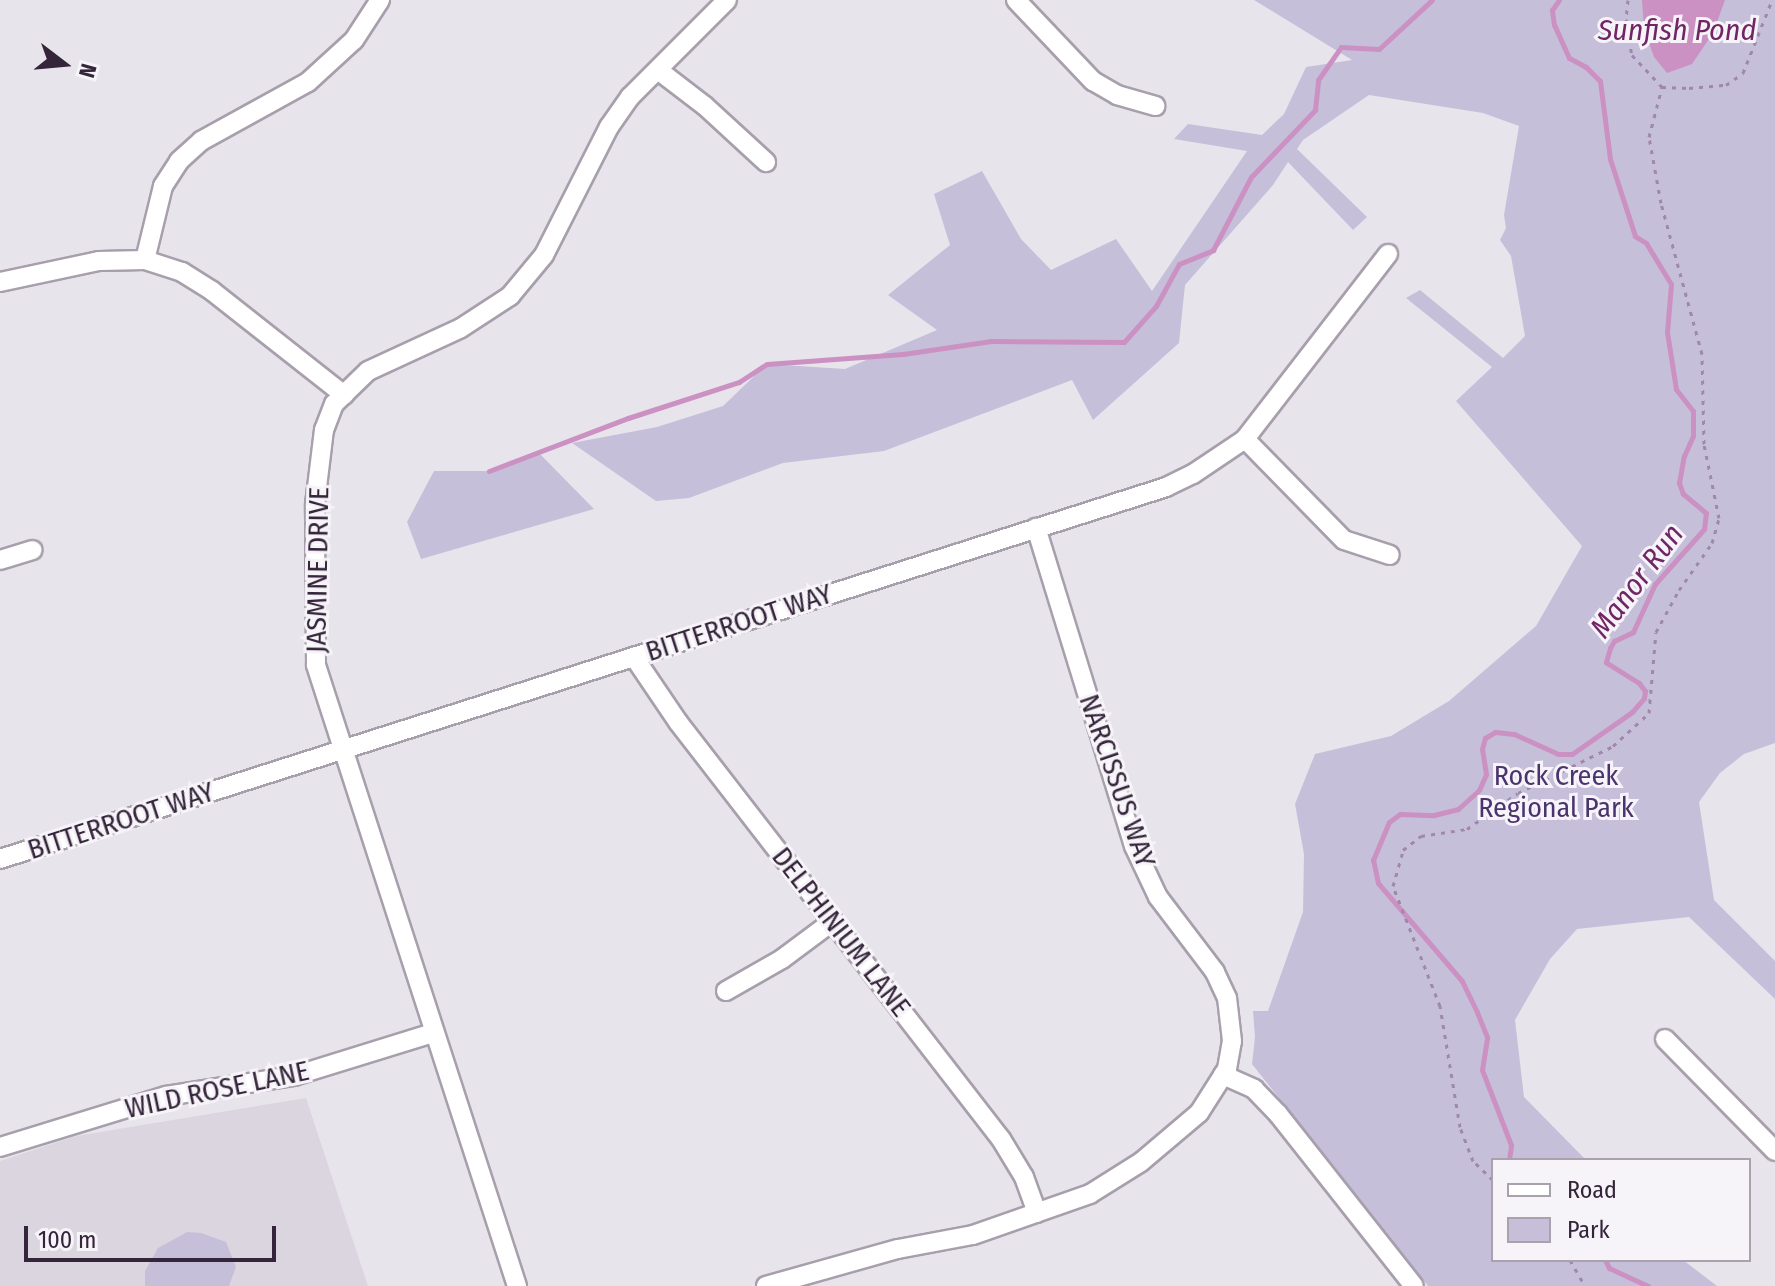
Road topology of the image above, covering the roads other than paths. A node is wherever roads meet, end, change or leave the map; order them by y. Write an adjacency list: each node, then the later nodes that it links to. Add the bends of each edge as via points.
1 (380, 0): 8 (street, via 354,40 308,82 201,141 179,161 163,186)
2 (727, 0): 4 (street, JASMINE DRIVE)
3 (1016, 0): 5 (street, via 1093,81 1117,95)
4 (658, 70): 6 (street); 10 (street, JASMINE DRIVE, via 609,127 544,255 510,296 461,328 368,371)
5 (1155, 106)
6 (766, 162)
7 (1388, 254): 11 (street, BITTERROOT WAY)
8 (145, 260): 9 (street, via 99,261); 10 (street, via 182,272 212,291)
9 (0, 282)
10 (344, 395): 17 (street, JASMINE DRIVE, via 334,404 324,430 315,504 316,665)
11 (1245, 439): 12 (street, BITTERROOT WAY, via 1166,487); 14 (street, via 1344,540)
12 (1036, 528): 16 (street, BITTERROOT WAY); 23 (street, NARCISSUS WAY, via 1134,846 1158,897 1215,972 1227,998 1232,1041)
13 (33, 550): 15 (street)
14 (1390, 555)
15 (0, 560)
16 (634, 657): 17 (street, BITTERROOT WAY); 19 (street, DELPHINIUM LANE)
17 (341, 749): 18 (street, BITTERROOT WAY); 21 (street, JASMINE DRIVE)
18 (0, 859)
19 (833, 921): 20 (street); 26 (street, DELPHINIUM LANE, via 1001,1139 1024,1177)
20 (726, 991)
21 (433, 1033): 24 (street, WILD ROSE LANE, via 294,1076 166,1096); 27 (street, JASMINE DRIVE)
22 (1665, 1039): 25 (street)
23 (1223, 1075): 26 (street, NARCISSUS WAY, via 1199,1113 1141,1162 1090,1194); 29 (street, via 1254,1089 1278,1114)
24 (0, 1147)
25 (1775, 1151)
26 (1037, 1213): 28 (street, NARCISSUS WAY, via 973,1235 898,1249)
27 (517, 1286)
28 (766, 1286)
29 (1414, 1286)

